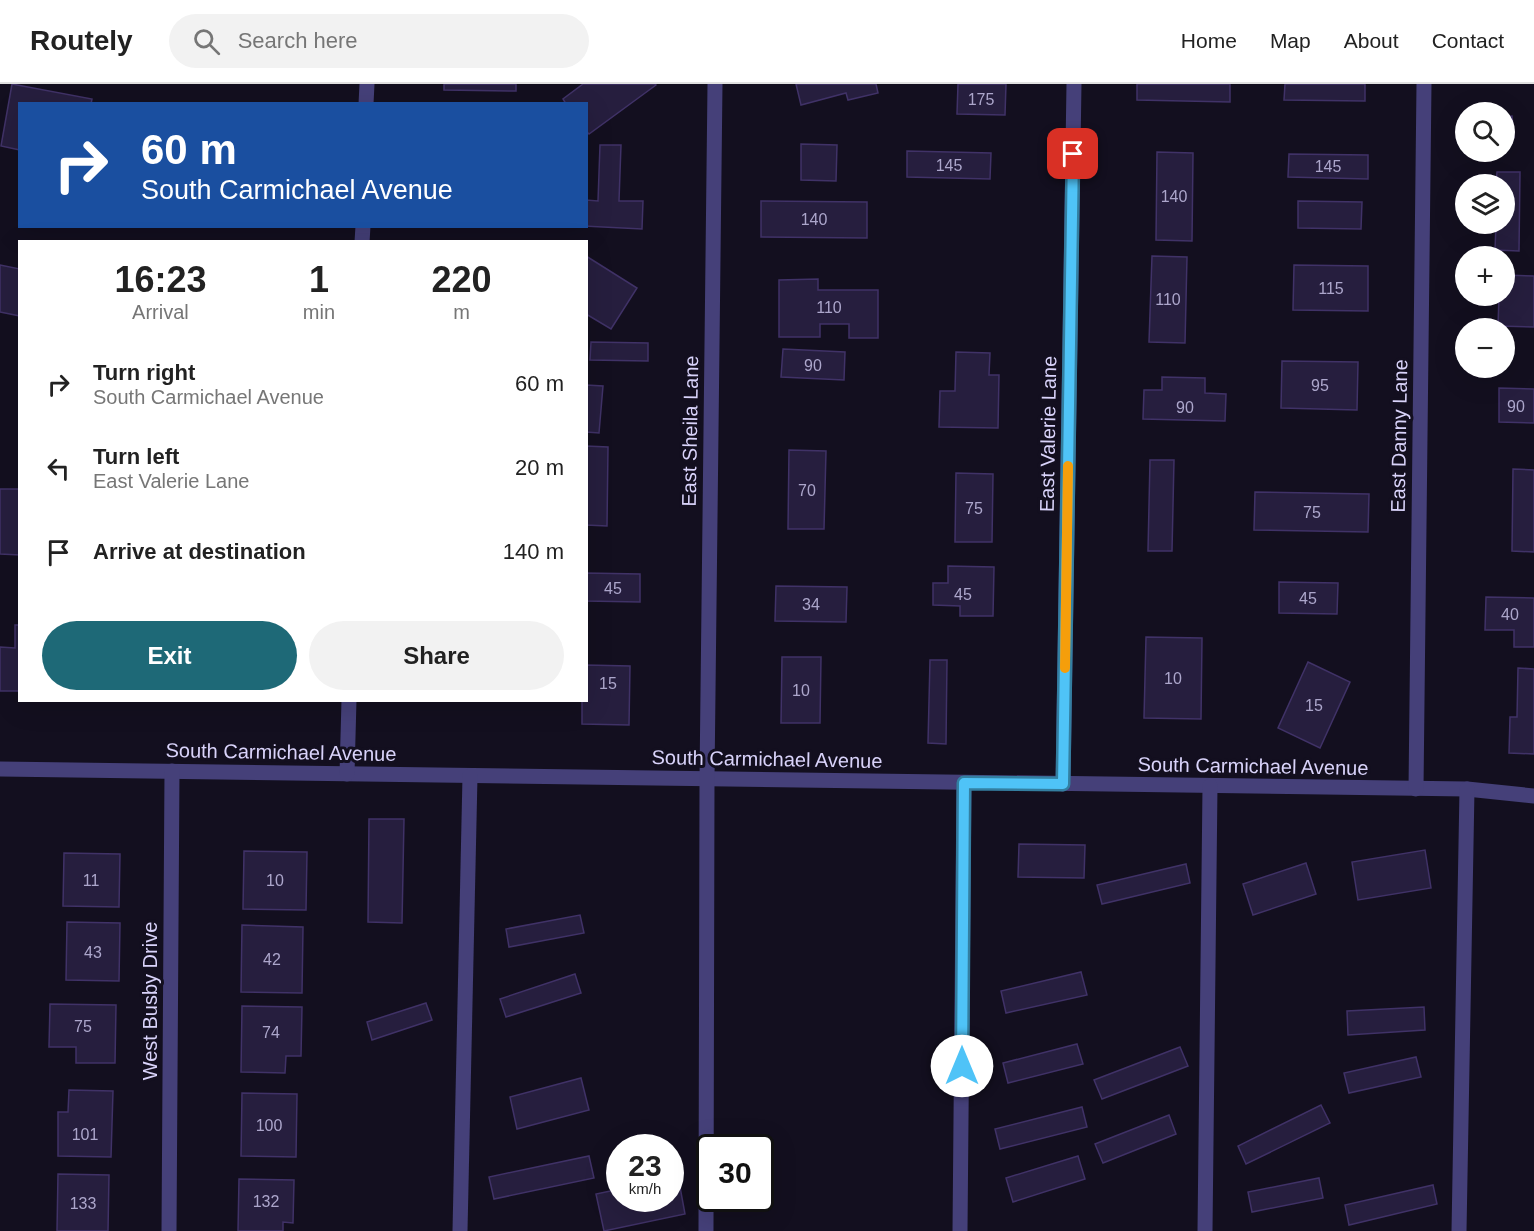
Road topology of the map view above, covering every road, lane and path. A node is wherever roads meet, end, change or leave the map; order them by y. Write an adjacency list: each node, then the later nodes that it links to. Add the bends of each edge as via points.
1 (367, 84): 5 (street)
2 (715, 84): 11 (street, East Sheila Lane)
3 (1074, 84): 13 (street, East Valerie Lane)
4 (1424, 84): 15 (street, East Danny Lane)
5 (366, 102)
6 (349, 702): 9 (street)
7 (0, 769): 8 (street, South Carmichael Avenue)
8 (172, 771): 9 (street, South Carmichael Avenue); 18 (street, West Busby Drive)
9 (347, 774): 10 (street, South Carmichael Avenue)
10 (470, 776): 11 (street, South Carmichael Avenue); 19 (street)
11 (707, 779): 12 (street, South Carmichael Avenue); 20 (street, East Sheila Lane)
12 (964, 783): 13 (street, South Carmichael Avenue); 21 (street)
13 (1063, 784): 14 (street, South Carmichael Avenue)
14 (1210, 786): 15 (street, South Carmichael Avenue); 22 (street)
15 (1416, 789): 16 (street, South Carmichael Avenue)
16 (1467, 789): 17 (street, South Carmichael Avenue); 23 (street)
17 (1534, 795)
18 (169, 1231)
19 (460, 1231)
20 (706, 1231)
21 (960, 1231)
22 (1205, 1231)
23 (1459, 1231)

